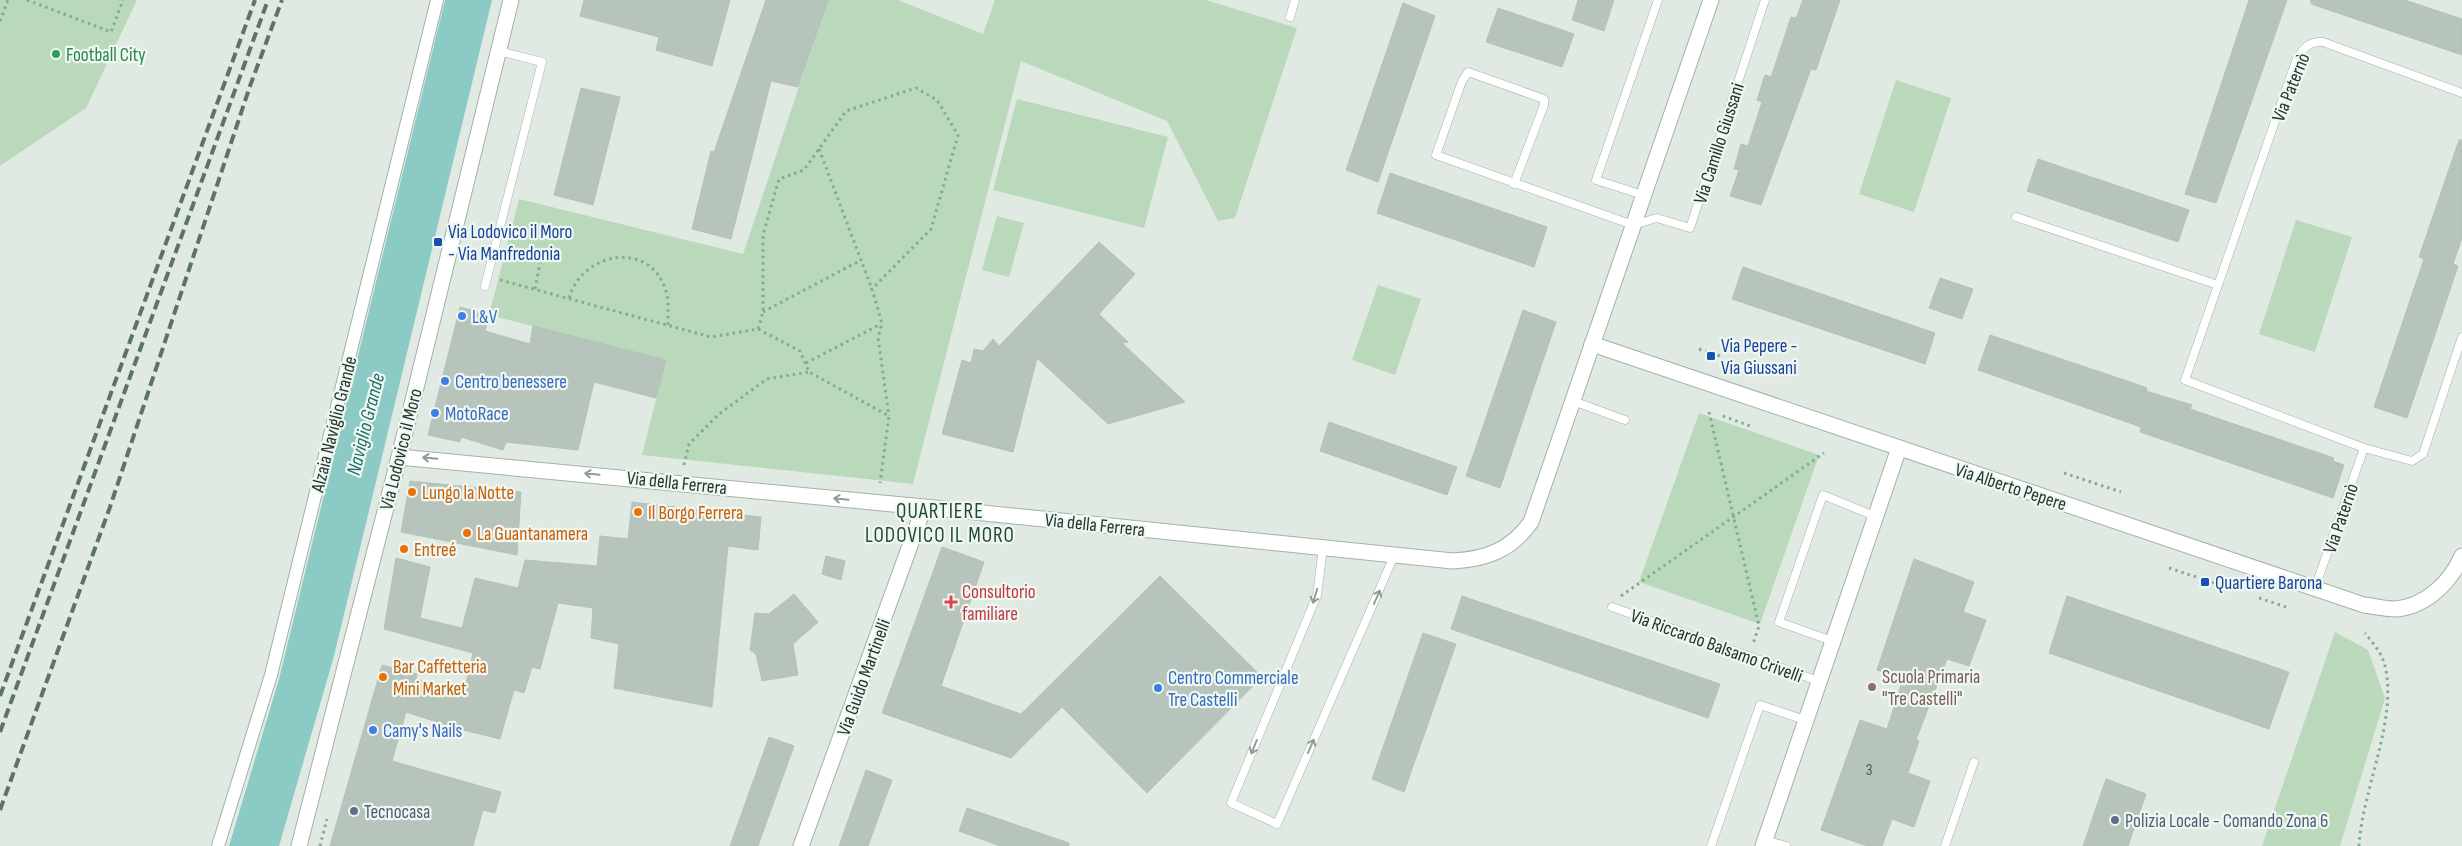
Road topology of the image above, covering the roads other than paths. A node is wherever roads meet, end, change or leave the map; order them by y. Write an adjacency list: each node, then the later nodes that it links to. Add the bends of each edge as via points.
1 (437, 0): 35 (street, Alzaia Naviglio Grande, via 271,675)
2 (511, 0): 8 (street, Via Lodovico il Moro)
3 (1295, 0): 7 (lane)
4 (1658, 0): 11 (lane, via 1596,180)
5 (1710, 0): 11 (street)
6 (1766, 0): 13 (lane, Via Camillo Giussani, via 1690,228 1657,218)
7 (1290, 16)
8 (499, 51): 15 (lane, via 542,62); 22 (street, Via Lodovico il Moro)
9 (2462, 93): 14 (lane, Via Paternò, via 2324,42 2306,46 2296,61)
10 (1514, 184): 10 (lane, via 1436,156 1468,72 1544,99); 13 (lane)
11 (1643, 196): 13 (street)
12 (2016, 217): 14 (lane)
13 (1633, 225): 17 (street)
14 (2218, 285): 21 (lane, Via Paternò, via 2185,380)
15 (485, 286)
16 (2462, 337): 21 (lane, Via Paternò, via 2421,457 2408,460)
17 (1592, 344): 18 (street); 20 (street, Via Alberto Pepere)
18 (1573, 401): 19 (lane); 26 (street, Via della Ferrera, via 1531,522 1508,547 1492,555 1453,561)
19 (1625, 420)
20 (1900, 448): 24 (street, Via Riccardo Balsamo Crivelli); 28 (street, Via Alberto Pepere)
21 (2364, 448): 28 (lane, Via Paternò)
22 (399, 457): 23 (street, Via della Ferrera, one-way to 22); 36 (street, Via Lodovico il Moro)
23 (924, 507): 25 (street, Via della Ferrera); 37 (street, Via Guido Martinelli)
24 (1877, 517): 30 (street, Via Riccardo Balsamo Crivelli); 30 (lane, via 1824,495 1779,622)
25 (1323, 548): 26 (street, Via della Ferrera); 26 (lane, one-way to 26, via 1317,595 1230,803 1277,824)
26 (1394, 556)
27 (2462, 556): 28 (street, Via Alberto Pepere, via 2446,583 2430,596 2394,609 2364,605)
28 (2315, 588)
29 (1613, 604): 31 (lane, Via Riccardo Balsamo Crivelli)
30 (1835, 642): 31 (street, Via Riccardo Balsamo Crivelli)
31 (1821, 682): 32 (street, Via Riccardo Balsamo Crivelli)
32 (1808, 721): 34 (street, Via Riccardo Balsamo Crivelli); 38 (lane, via 1760,705)
33 (1974, 762): 40 (lane)
34 (1764, 843): 39 (lane)
35 (218, 846)
36 (299, 846)
37 (801, 846)
38 (1711, 846)
39 (1786, 846)
40 (1945, 846)

